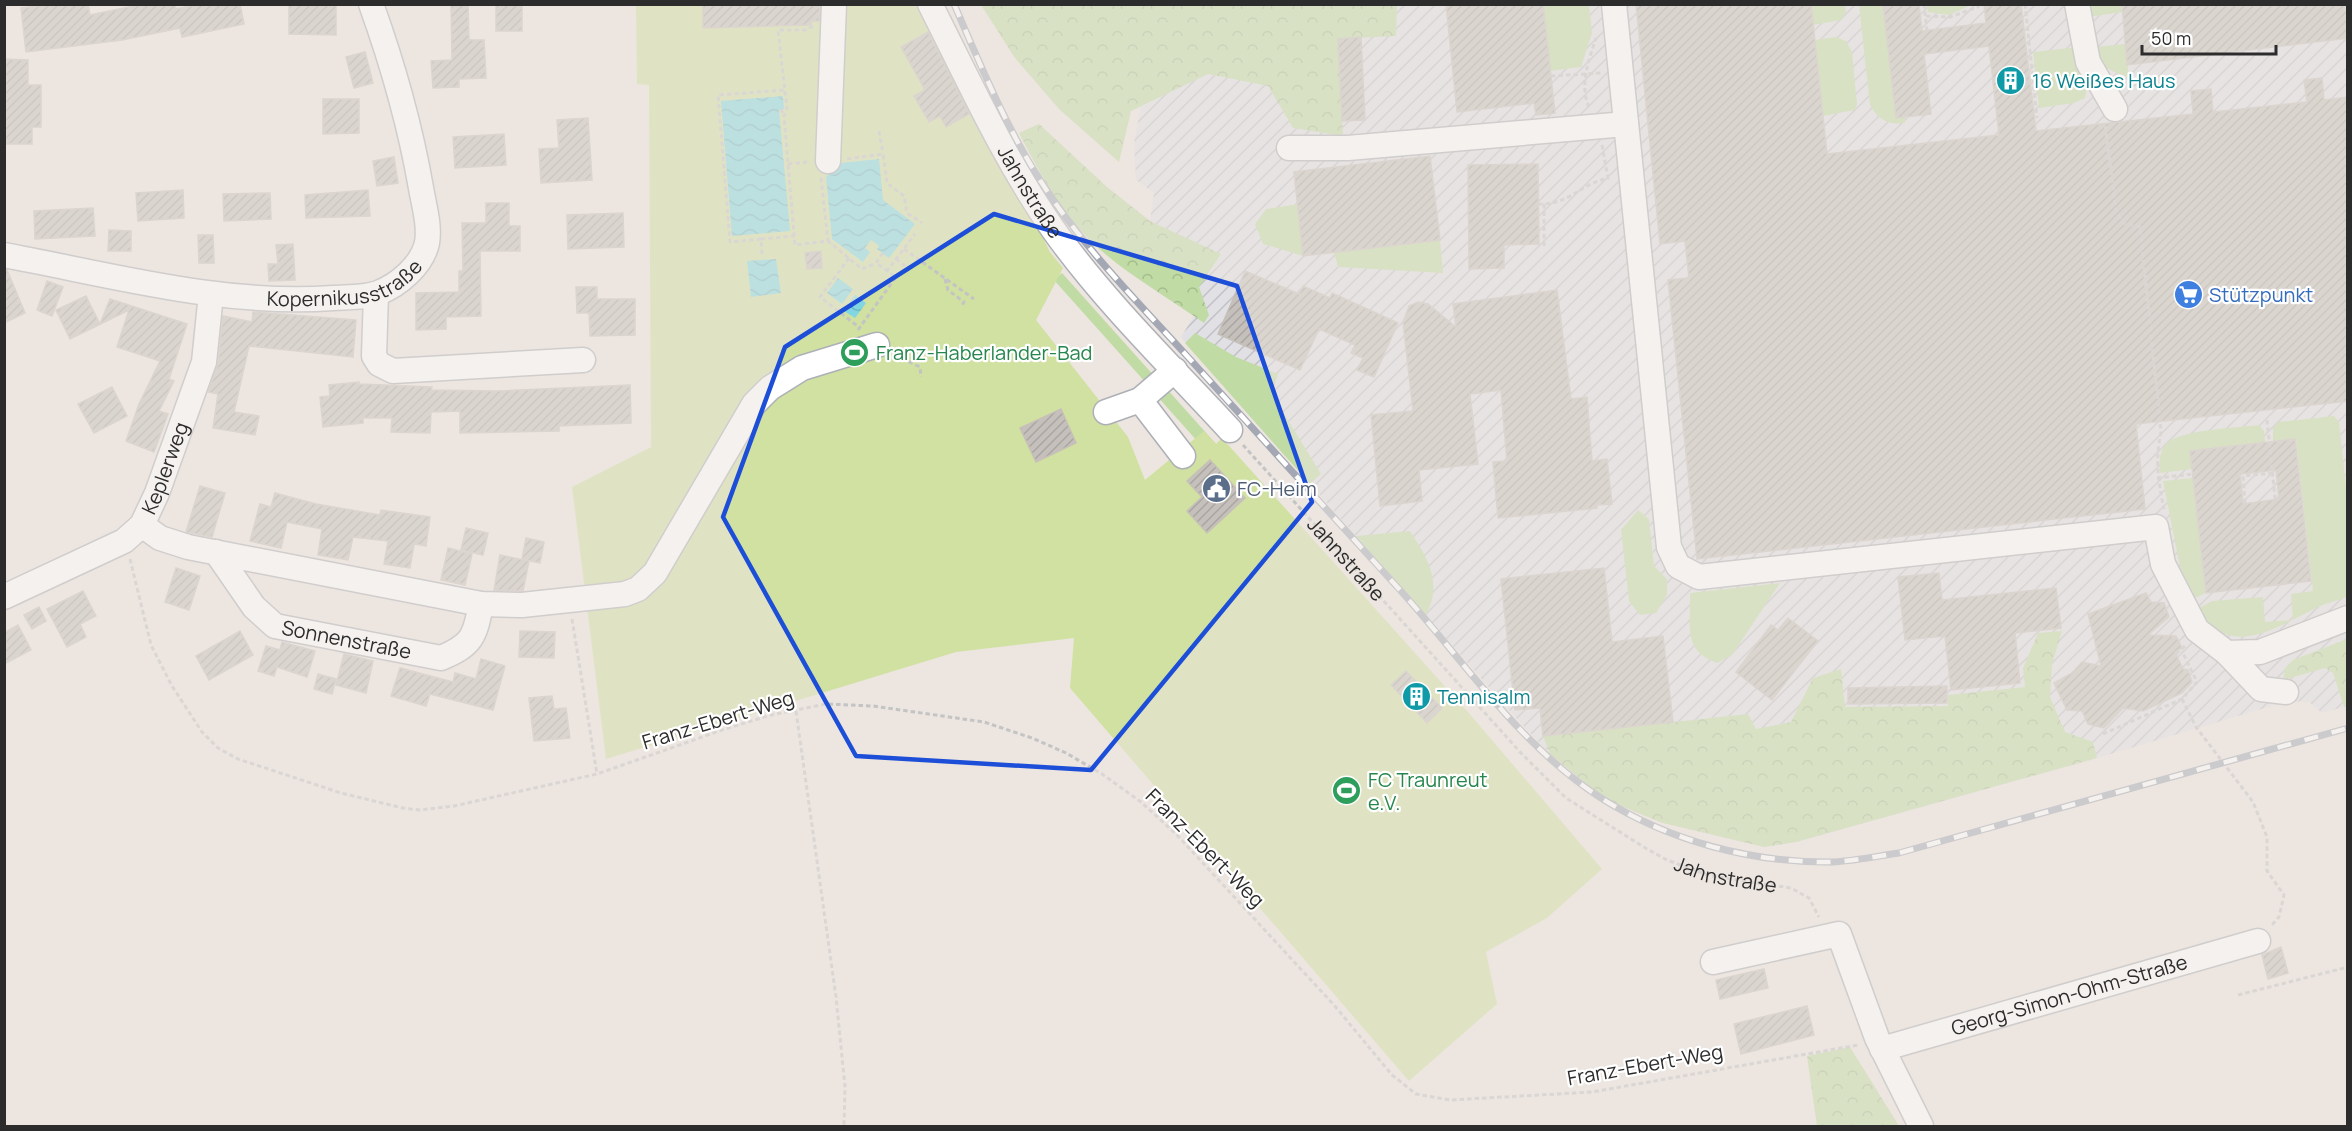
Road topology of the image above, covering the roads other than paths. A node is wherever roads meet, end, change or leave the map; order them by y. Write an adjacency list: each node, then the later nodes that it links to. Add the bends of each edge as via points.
1 (371, 4): 12 (street, Kopernikusstraße, via 401,91 427,224 427,243 420,260 406,275)
2 (930, 4): 15 (street, Jahnstraße, via 1035,203 1076,259)
3 (1614, 4): 7 (street)
4 (2077, 4): 6 (street, via 2088,62)
5 (834, 11): 9 (street)
6 (2110, 115)
7 (1626, 124): 8 (street, via 1348,148); 25 (street, via 1620,178 1669,547 1678,566 1699,577 2156,527 2163,564 2197,630)
8 (1289, 148)
9 (823, 161)
10 (4, 255): 11 (street, Kopernikusstraße)
11 (211, 294): 12 (street, Kopernikusstraße, via 294,301); 20 (street, Keplerweg, via 204,362)
12 (376, 294): 14 (street, via 374,356 379,364 393,371)
13 (877, 345): 23 (street, via 802,368 770,388 754,404 649,580 625,594 522,605)
14 (584, 360)
15 (1175, 370): 16 (street); 18 (street, Jahnstraße)
16 (1140, 400): 17 (street); 19 (street)
17 (1106, 412)
18 (1230, 430)
19 (1183, 456)
20 (142, 525): 21 (street, via 160,538); 22 (street, Keplerweg, via 124,541)
21 (216, 552): 23 (street); 23 (street, Sonnenstraße, via 254,607 275,626 441,658 463,649 474,633)
22 (4, 597)
23 (481, 604)
24 (2348, 618): 25 (street, via 2260,652)
25 (2227, 653): 26 (street, via 2261,689)
26 (2286, 692)
27 (2258, 941): 29 (street, Georg-Simon-Ohm-Straße)
28 (1713, 962): 29 (street, via 1839,934)
29 (1872, 1047): 30 (street)
30 (1921, 1126)

